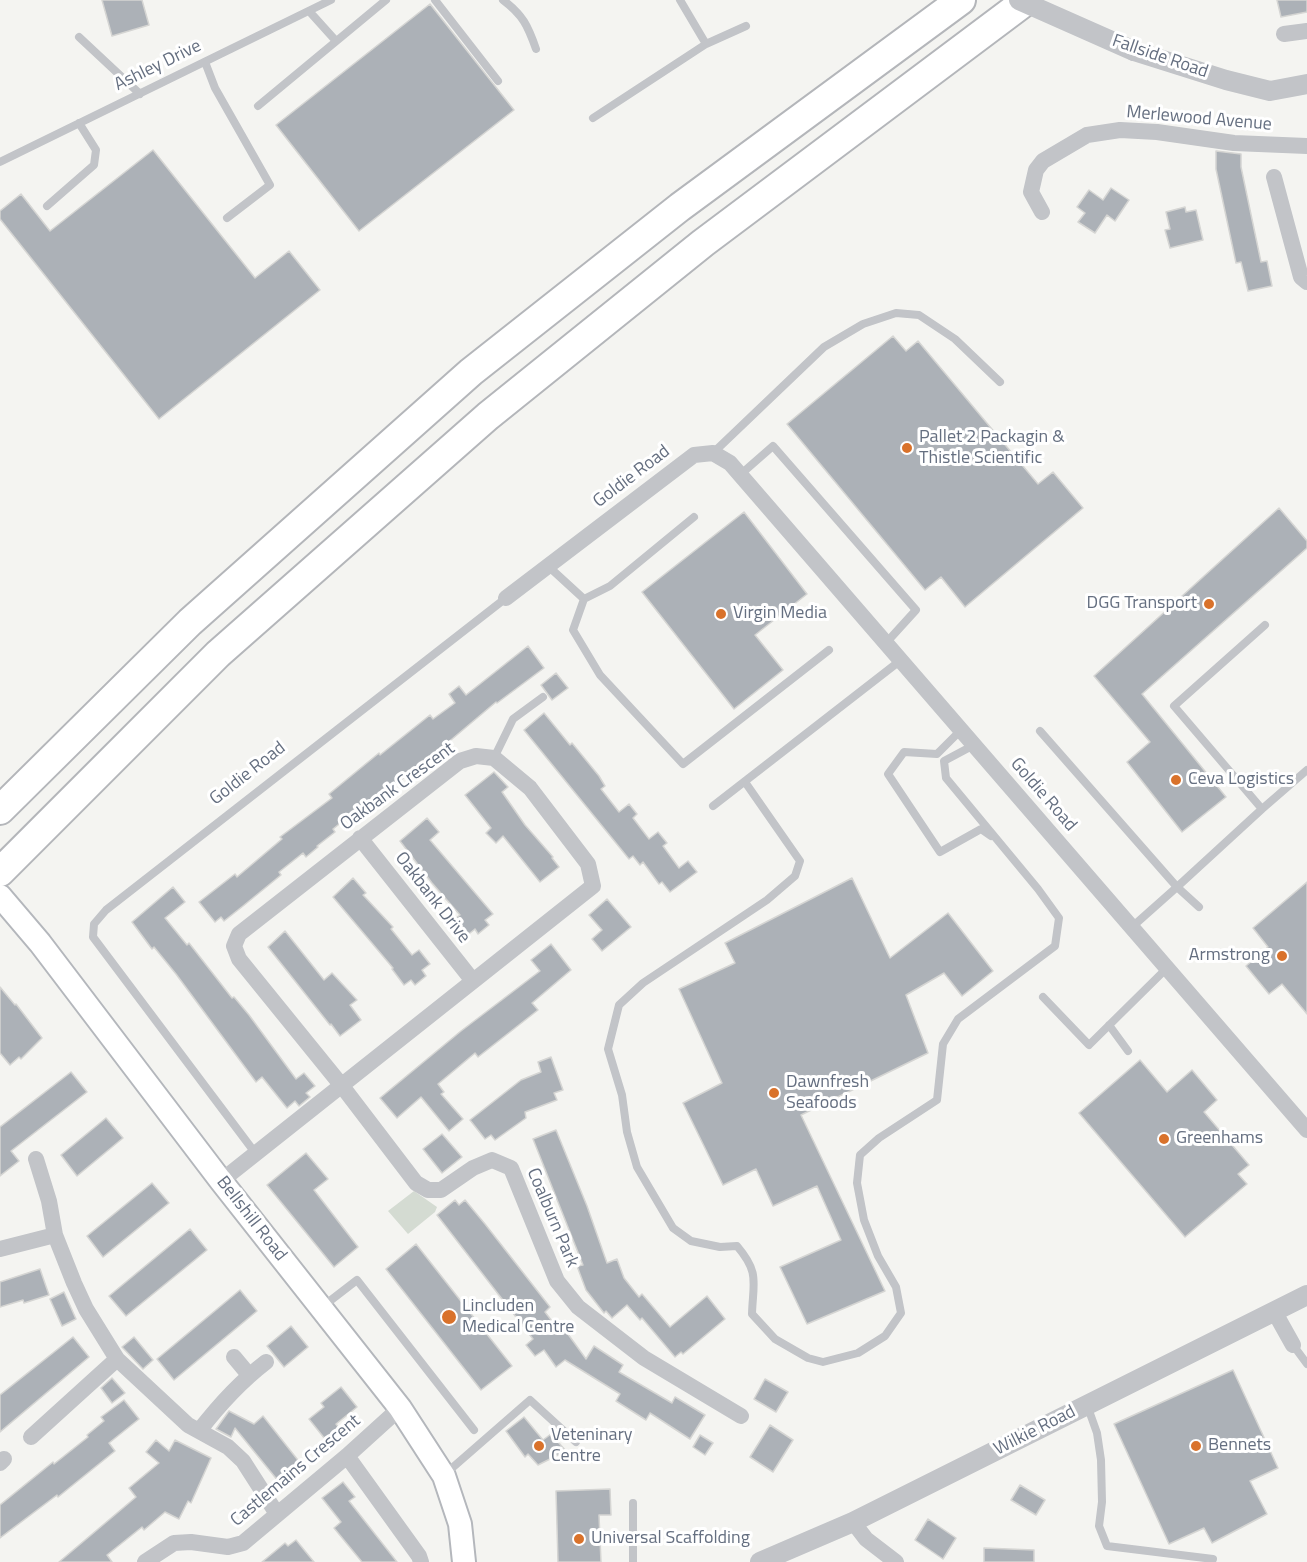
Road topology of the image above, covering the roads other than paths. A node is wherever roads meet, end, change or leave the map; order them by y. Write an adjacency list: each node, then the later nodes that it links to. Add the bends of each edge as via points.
1 (331, 0): 9 (lane, Ashley Drive)
2 (386, 0): 14 (lane)
3 (435, 0): 18 (lane)
4 (503, 0): 16 (lane, via 518,11)
5 (680, 0): 15 (lane)
6 (961, 0): 51 (highway, via 680,207 471,372 190,622)
7 (1019, 0): 19 (street, Fallside Road, bridge, via 1134,51 1226,80 1270,91)
8 (1027, 0): 54 (highway, via 703,243 488,416 218,654)
9 (309, 11): 14 (lane); 17 (lane, Ashley Drive)
10 (746, 26): 15 (lane)
11 (1307, 31): 12 (street)
12 (1284, 34)
13 (79, 37): 20 (lane)
14 (336, 41): 21 (lane)
15 (706, 44): 22 (lane)
16 (536, 49)
17 (205, 62): 20 (lane, Ashley Drive); 29 (lane, via 215,88 270,185)
18 (498, 81)
19 (1307, 84)
20 (140, 94): 23 (lane, Ashley Drive)
21 (258, 106)
22 (592, 118)
23 (79, 123): 25 (lane, Ashley Drive); 27 (lane, via 96,150 94,165)
24 (1307, 146): 28 (street, Merlewood Avenue, via 1234,143 1120,130 1087,135 1043,161 1036,170 1031,192)
25 (0, 162)
26 (1274, 177): 30 (street, via 1300,277)
27 (47, 207)
28 (1042, 212)
29 (227, 218)
30 (1307, 282)
31 (1000, 382): 32 (lane, via 955,339 919,315 896,313 863,324 824,347)
32 (713, 453): 33 (street, Goldie Road); 35 (street, Goldie Road, via 694,454)
33 (741, 474): 39 (street, Goldie Road); 39 (lane, via 773,446 909,601 916,610)
34 (694, 517): 37 (lane, via 610,586)
35 (548, 566): 36 (street, Goldie Road); 37 (lane)
36 (506, 598): 66 (lane, Goldie Road, via 115,902 94,924 93,937)
37 (584, 599): 40 (lane, via 573,630 600,675 682,764)
38 (1266, 625): 50 (lane, via 1174,706)
39 (886, 643): 41 (street, Goldie Road)
40 (829, 650)
41 (901, 660): 43 (street, Goldie Road); 48 (lane)
42 (543, 697): 46 (lane, via 513,719)
43 (961, 730): 45 (street, Goldie Road); 53 (lane, via 937,754 904,752 888,774 940,852 981,829)
44 (1040, 731): 55 (lane)
45 (974, 745): 53 (lane, via 944,761 946,778); 58 (street, Goldie Road)
46 (494, 758): 52 (street, Oakbank Crescent, via 476,756 460,761); 60 (street, via 530,788 588,864 593,886)
47 (1307, 770): 50 (lane)
48 (745, 782): 49 (lane); 53 (lane, via 800,861 795,876 767,900 643,983 619,1005 608,1048 637,1167 673,1228 692,1241 737,1246 748,1259 755,1278 752,1314 775,1340 823,1362 858,1353 885,1336 901,1313 896,1287 878,1257 864,1220 857,1183 860,1155 937,1100 943,1044 958,1019 1055,946 1059,918)
49 (713, 806)
50 (1262, 809): 55 (lane)
51 (0, 810)
52 (360, 838): 60 (street, Oakbank Drive); 64 (street, Oakbank Crescent, via 238,934 234,946 239,959)
53 (1001, 843)
54 (0, 872)
55 (1177, 887): 57 (lane); 58 (lane)
56 (0, 896): 68 (main road, Bellshill Road)
57 (1199, 908)
58 (1132, 927): 59 (street, Goldie Road)
59 (1167, 968): 62 (lane); 65 (street, Goldie Road)
60 (473, 981): 64 (street)
61 (1043, 997): 62 (lane, via 1089,1045)
62 (1109, 1025): 63 (lane)
63 (1128, 1051)
64 (342, 1086): 66 (street); 82 (street, Coalburn Park, via 416,1183 428,1190 441,1190 492,1160 511,1168 557,1281 578,1307 644,1358)
65 (1307, 1130)
66 (256, 1154): 68 (street)
67 (36, 1159): 69 (street)
68 (222, 1181): 72 (main road, Bellshill Road)
69 (55, 1235): 70 (street); 76 (street, via 82,1300)
70 (0, 1249)
71 (1307, 1295): 73 (street, Wilkie Road)
72 (322, 1307): 81 (main road, Bellshill Road); 83 (lane, via 357,1280)
73 (1274, 1311): 74 (street); 80 (street, Wilkie Road)
74 (1293, 1345): 78 (lane)
75 (234, 1357): 79 (street)
76 (117, 1359): 84 (street); 85 (street)
77 (266, 1362): 79 (street)
78 (1306, 1362)
79 (249, 1375): 84 (street)
80 (1087, 1404): 91 (street, Wilkie Road); 92 (lane, via 1101,1460 1099,1526 1107,1546)
81 (400, 1408): 87 (street, Castlemains Crescent); 88 (main road, Bellshill Road)
82 (741, 1416)
83 (474, 1430)
84 (199, 1431): 90 (street, via 228,1447 243,1461)
85 (32, 1437)
86 (576, 1442): 88 (lane, via 530,1400)
87 (347, 1456): 90 (street, Castlemains Crescent); 94 (street)
88 (444, 1476): 95 (main road, Bellshill Road, via 460,1524)
89 (633, 1503): 96 (lane)
90 (277, 1514): 93 (street, Castlemains Crescent, via 243,1543 228,1547 174,1543)
91 (852, 1522): 97 (street, Wilkie Road); 98 (street, via 866,1539)
92 (1213, 1558)
93 (145, 1562)
94 (421, 1562)
95 (464, 1562)
96 (633, 1562)
97 (760, 1562)
98 (896, 1562)

